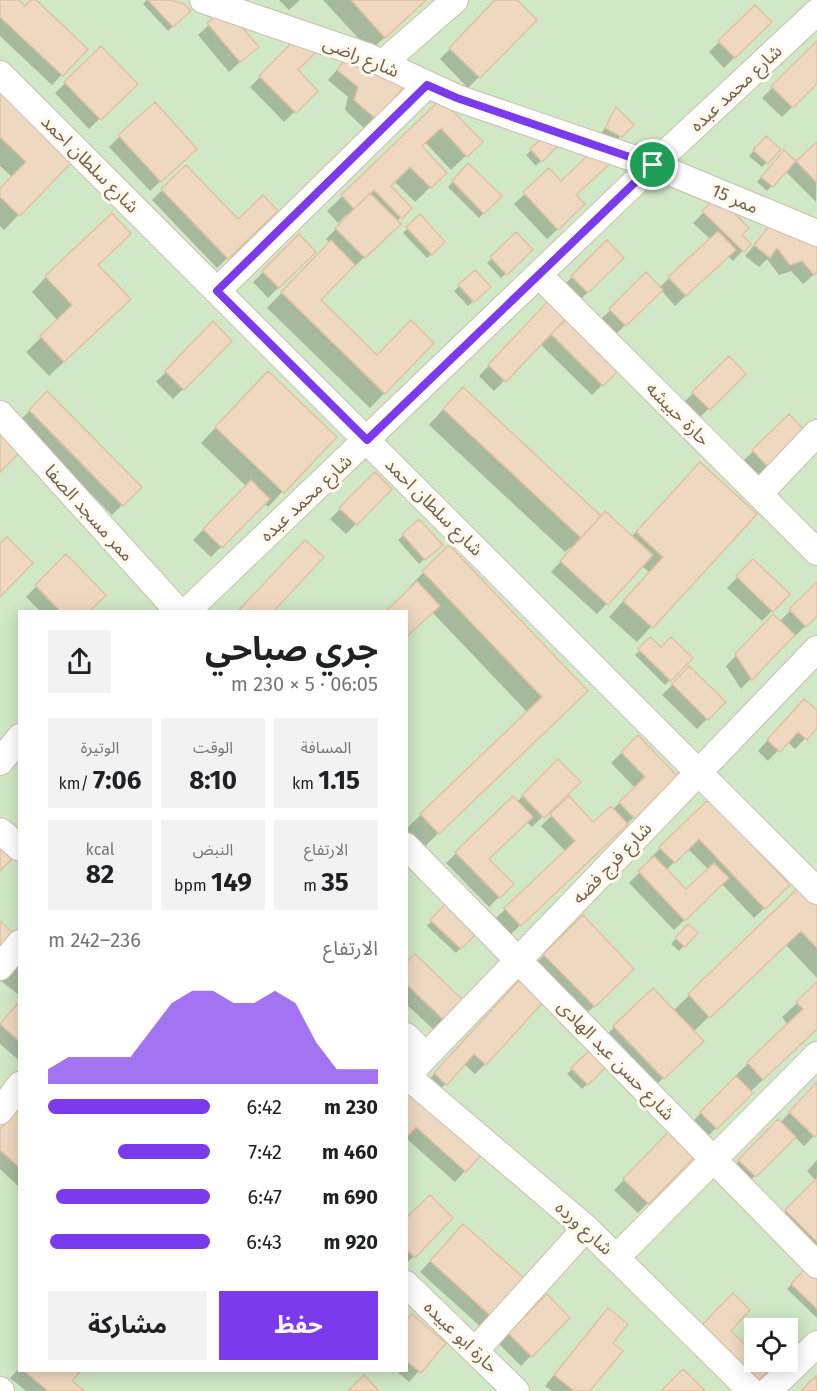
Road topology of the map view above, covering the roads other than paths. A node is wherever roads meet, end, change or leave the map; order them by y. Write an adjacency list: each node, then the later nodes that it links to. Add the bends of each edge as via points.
1 (455, 0): 4 (street)
2 (214, 2): 4 (street, شارع راضى)
3 (812, 8): 7 (street, شارع محمد عبده)
4 (384, 63): 6 (street, شارع راضى)
5 (0, 74): 10 (street, شارع سلطان احمد)
6 (427, 85): 7 (street, شارع راضى); 10 (street)
7 (653, 165): 8 (street, ممر 15); 9 (street, شارع محمد عبده)
8 (817, 233)
9 (539, 275): 13 (street, شارع محمد عبده); 14 (street, حارة حبيشه)
10 (217, 291): 13 (street, شارع سلطان احمد)
11 (0, 414): 16 (street, ممر مسجد الصفا)
12 (817, 433): 14 (street)
13 (367, 440): 17 (street, شارع محمد عبده); 21 (street, شارع سلطان احمد)
14 (759, 494): 15 (street, حارة حبيشه)
15 (817, 552)
16 (177, 610)
17 (188, 610)
18 (817, 649): 21 (street, شارع فرج فضه)
19 (18, 740): 20 (street)
20 (0, 762)
21 (699, 772): 25 (street, شارع سلطان احمد); 27 (street, شارع فرج فضه)
22 (0, 831): 23 (street)
23 (18, 846)
24 (408, 848): 27 (street)
25 (817, 891)
26 (18, 945): 28 (street)
27 (518, 960): 31 (street, شارع فرج فضه); 36 (street, شارع حسن عبد الهادى)
28 (0, 967)
29 (408, 1038): 31 (street)
30 (817, 1055): 36 (street)
31 (426, 1056): 32 (street, شارع فرج فضه)
32 (408, 1075)
33 (408, 1077): 37 (street, شارع ورده)
34 (18, 1088): 35 (street)
35 (0, 1111)
36 (714, 1159): 38 (street); 39 (street, شارع حسن عبد الهادى)
37 (586, 1228): 38 (street, شارع ورده); 42 (street)
38 (617, 1257): 43 (street, شارع ورده)
39 (817, 1265)
40 (408, 1286): 42 (street, حارة ابو عبيده)
41 (817, 1344): 43 (street)
42 (475, 1351): 44 (street, حارة ابو عبيده)
43 (753, 1390)
44 (516, 1391)

